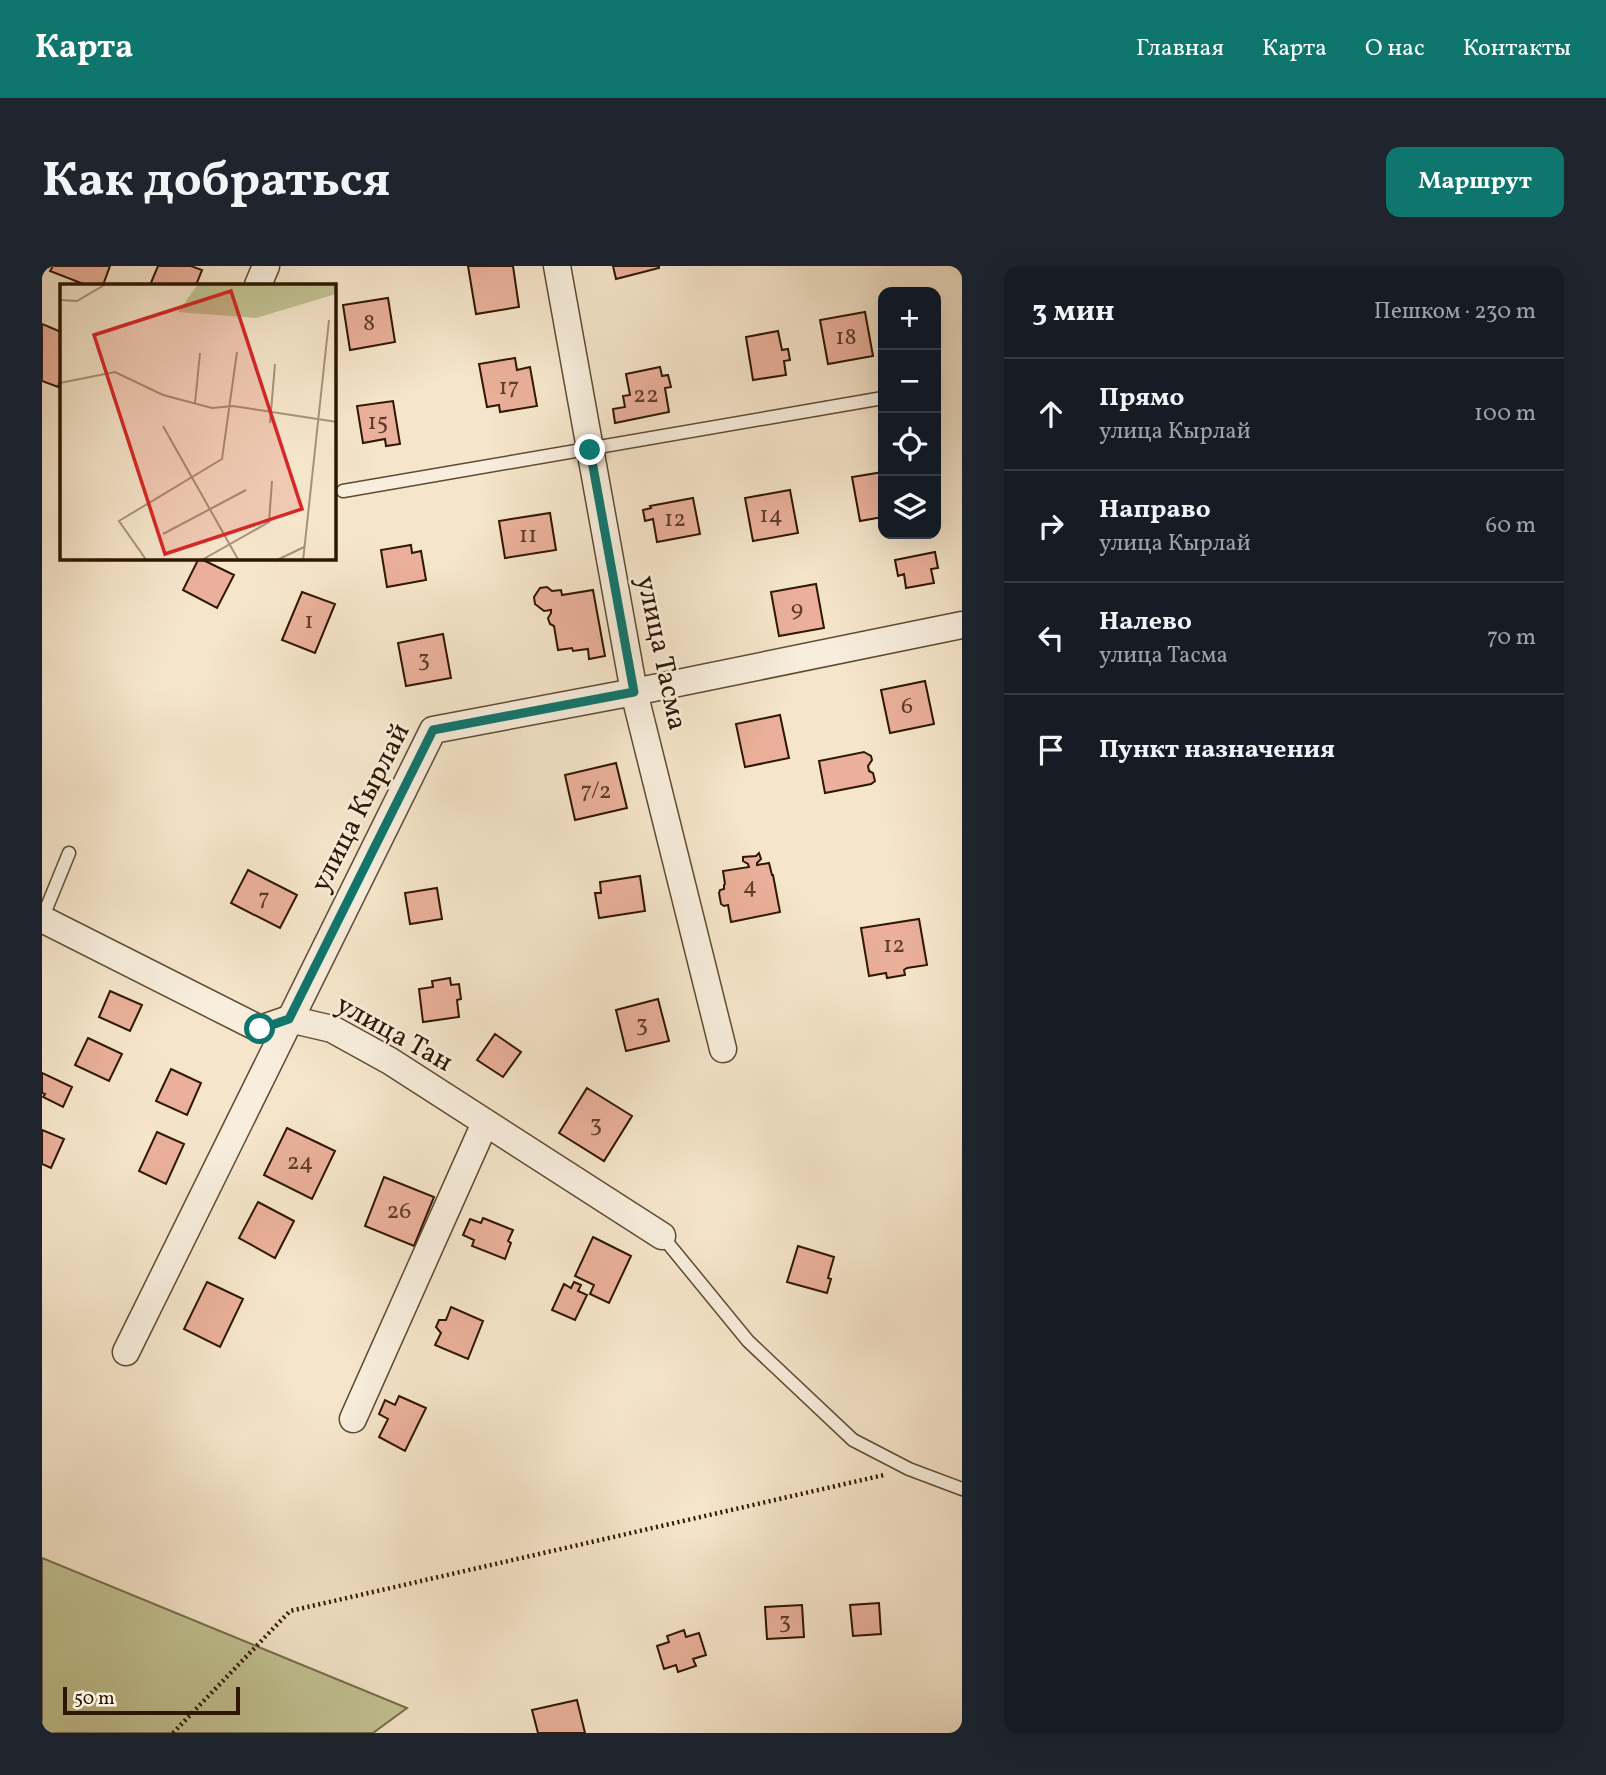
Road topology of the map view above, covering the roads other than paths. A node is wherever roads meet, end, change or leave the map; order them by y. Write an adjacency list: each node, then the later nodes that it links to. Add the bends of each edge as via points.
1 (266, 266): 3 (street)
2 (557, 266): 5 (street, улица Тасма)
3 (258, 284)
4 (878, 399): 5 (lane)
5 (590, 450): 6 (lane); 8 (street, улица Тасма)
6 (343, 491)
7 (962, 625): 8 (street, улица Кырлай)
8 (634, 692): 11 (street, улица Кырлай, via 433,730); 12 (street, улица Тасма)
9 (69, 853): 10 (lane)
10 (42, 920): 11 (street, улица Тан, via 260,1029)
11 (289, 1019): 13 (street, улица Тан, via 332,1029); 15 (street)
12 (723, 1049)
13 (485, 1123): 14 (street, улица Тан); 16 (street)
14 (662, 1236): 17 (lane, via 748,1341 853,1440)
15 (125, 1352)
16 (353, 1419)
17 (962, 1489)

